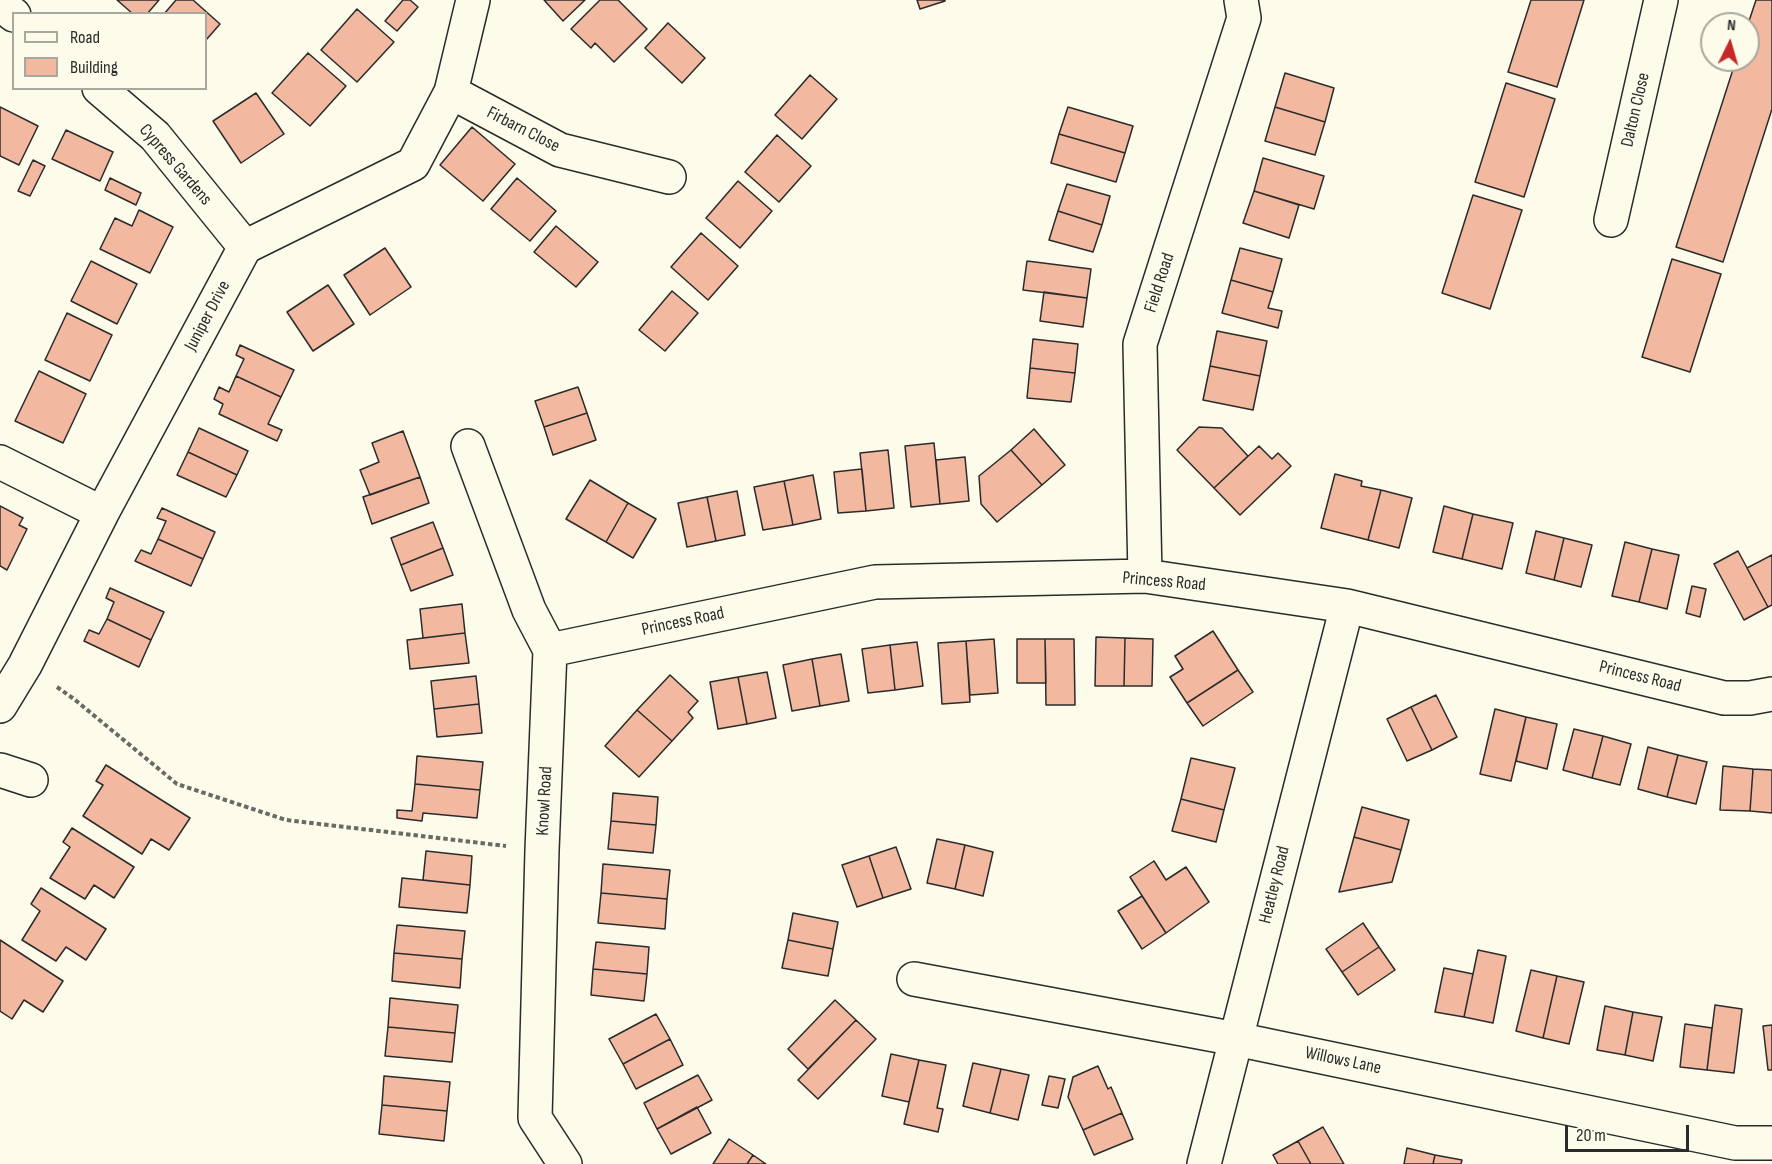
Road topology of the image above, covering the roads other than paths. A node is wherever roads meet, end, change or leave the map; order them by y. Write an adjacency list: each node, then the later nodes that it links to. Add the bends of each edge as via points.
1 (473, 0): 7 (street)
2 (1241, 0): 14 (street, Field Road, via 1244,18 1140,345)
3 (1661, 0): 9 (street, Dalton Close)
4 (0, 4): 5 (street)
5 (12, 13)
6 (101, 90): 10 (street, Cypress Gardens, via 155,136)
7 (450, 92): 8 (street, Firbarn Close, via 560,150); 10 (street, via 413,164)
8 (669, 177)
9 (1611, 220)
10 (245, 247): 13 (street, Juniper Drive)
11 (468, 446): 16 (street, Knowl Road, via 529,610)
12 (0, 462): 13 (street)
13 (102, 513): 18 (street, Juniper Drive)
14 (1145, 576): 15 (street, Princess Road); 16 (street, Princess Road, via 875,582)
15 (1347, 606): 17 (street, Princess Road, via 1724,698 1750,699); 22 (street, Heatley Road)
16 (550, 650): 24 (street, Knowl Road, via 536,1118)
17 (1772, 694)
18 (0, 706)
19 (0, 770): 20 (street)
20 (31, 780)
21 (914, 979): 22 (street, Willows Lane)
22 (1236, 1039): 23 (street, Willows Lane, via 1736,1143); 25 (street, Heatley Road)
23 (1772, 1143)
24 (565, 1164)
25 (1204, 1164)

